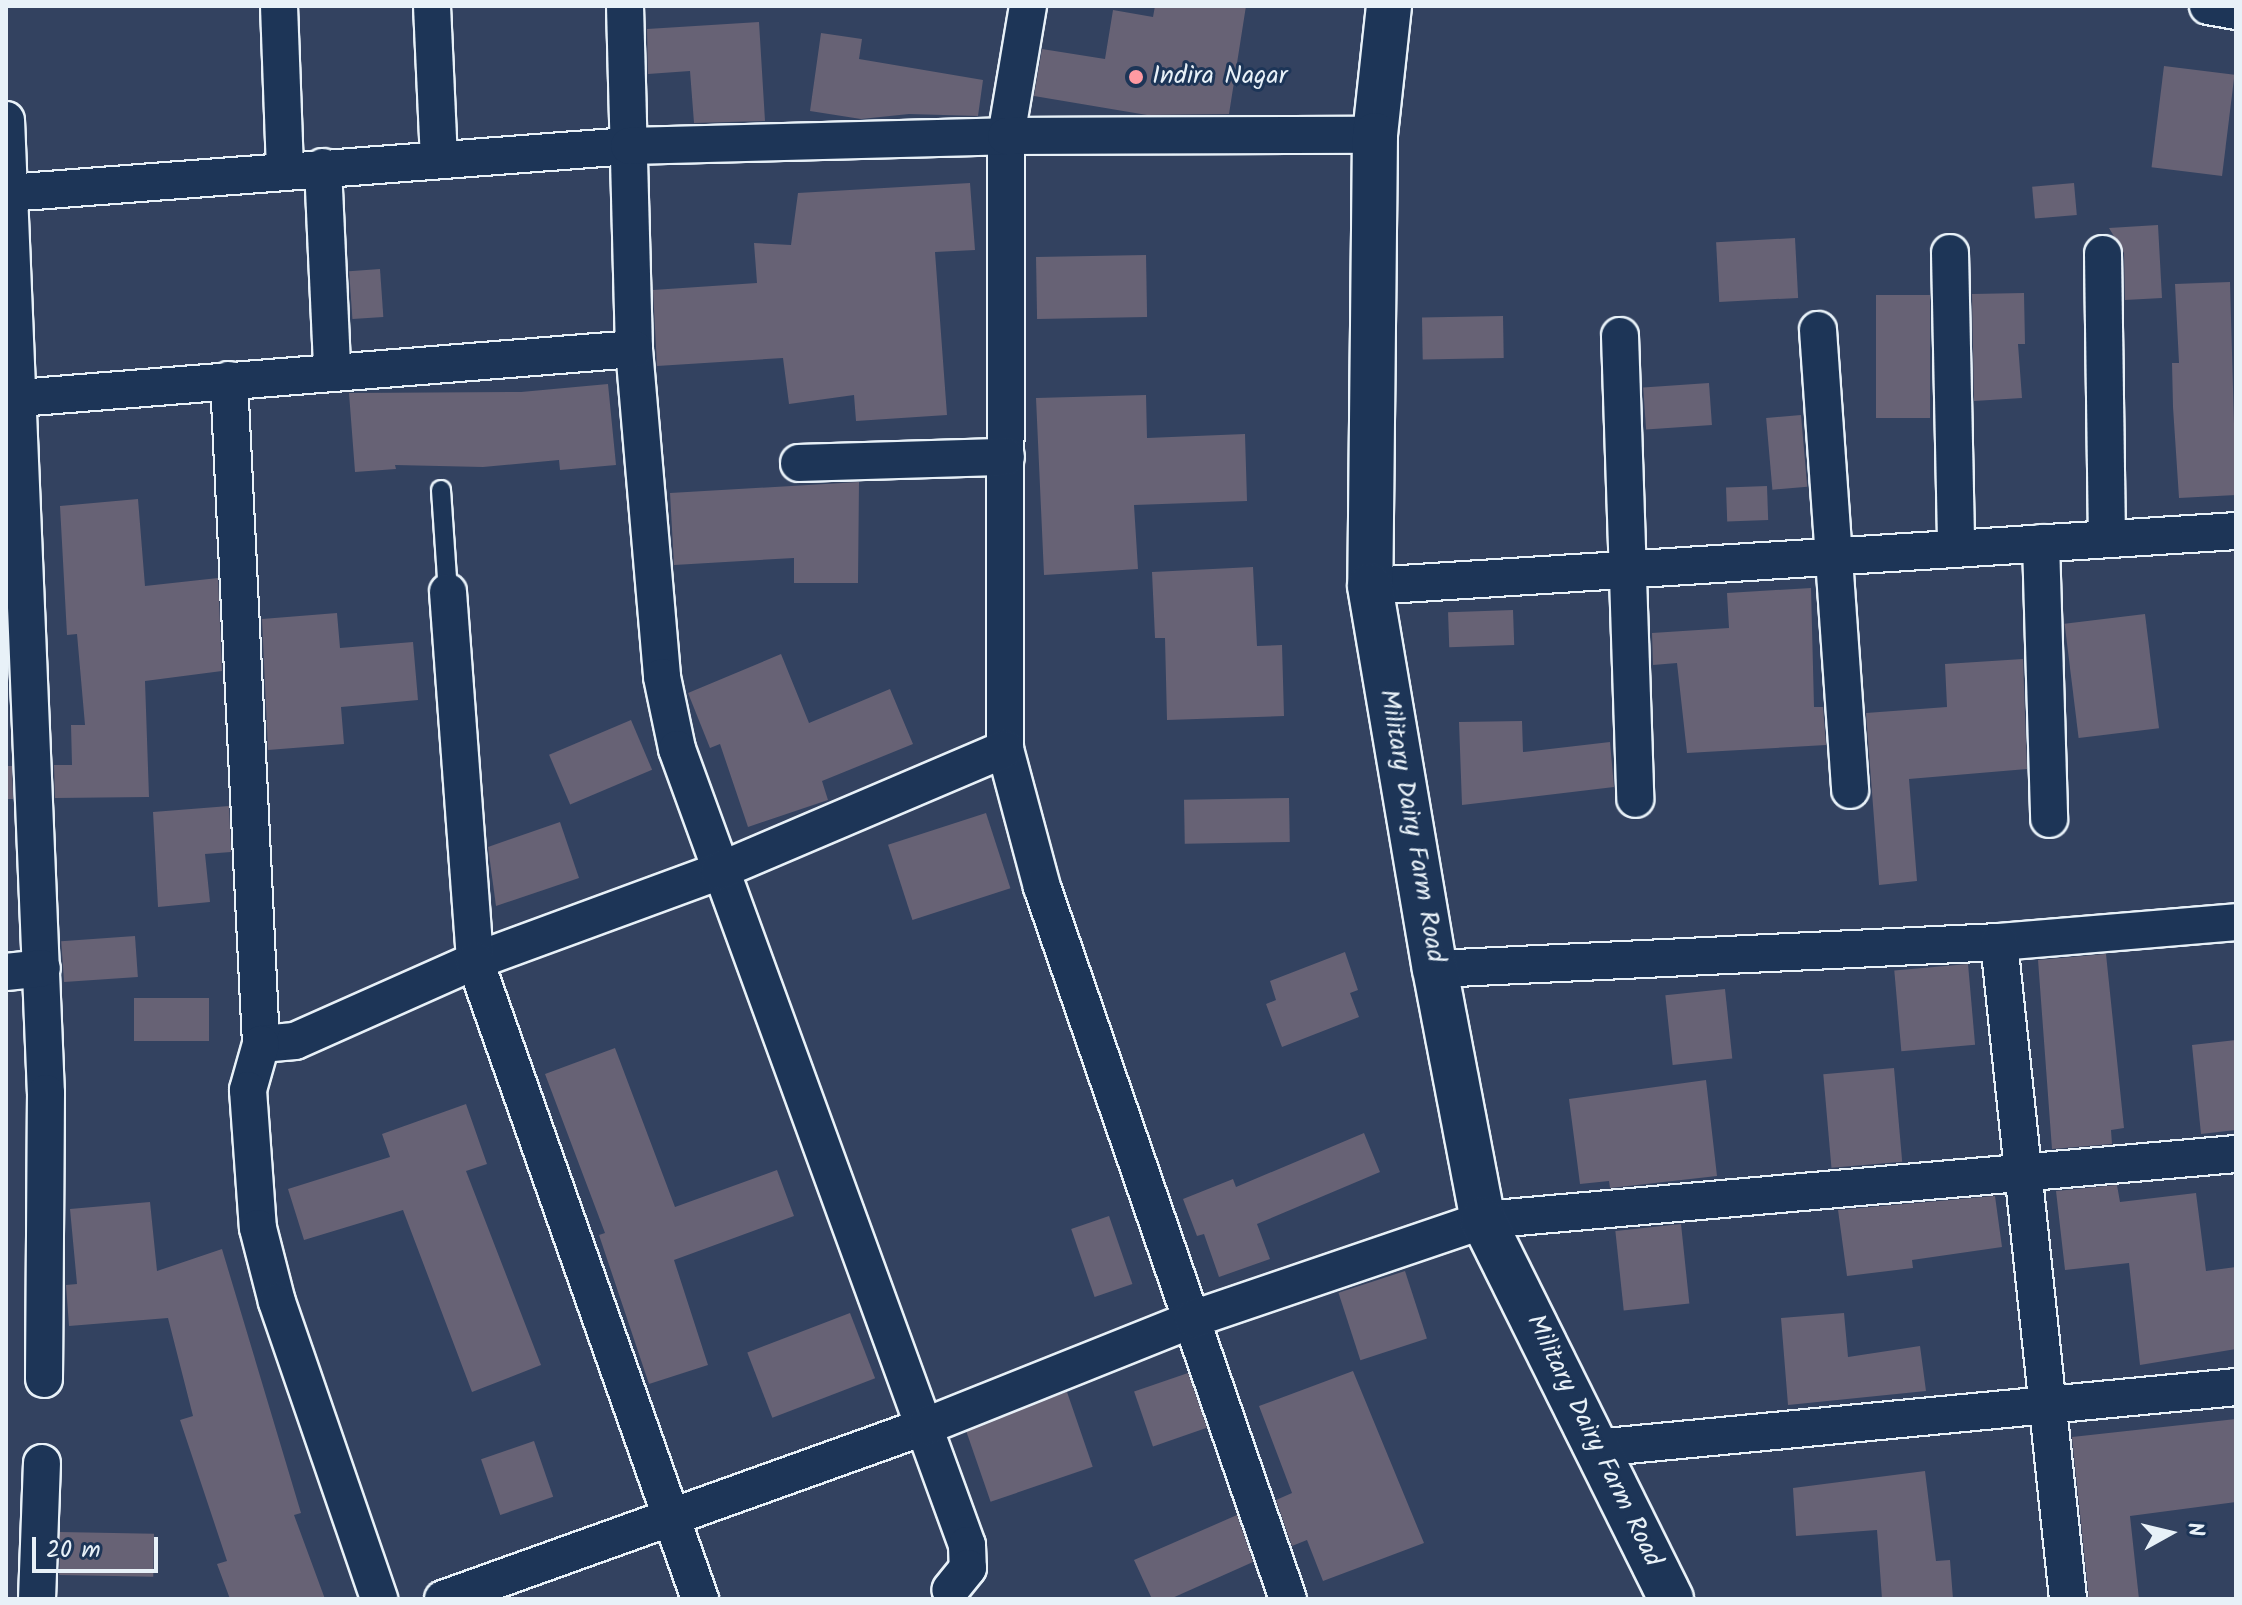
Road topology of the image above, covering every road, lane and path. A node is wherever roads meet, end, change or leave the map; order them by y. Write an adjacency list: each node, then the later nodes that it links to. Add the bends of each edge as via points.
1 (279, 6): 14 (street)
2 (432, 6): 12 (street)
3 (625, 6): 11 (street)
4 (1028, 6): 10 (street)
5 (1389, 6): 9 (main road, Military Dairy Farm Road)
6 (2208, 6): 7 (street)
7 (2236, 11)
8 (6, 120): 15 (street)
9 (1375, 135): 10 (street); 34 (main road, Military Dairy Farm Road)
10 (1006, 136): 11 (street); 25 (street)
11 (629, 146): 12 (street); 21 (street)
12 (439, 158): 13 (street)
13 (323, 167): 14 (street); 22 (street)
14 (285, 170): 15 (street)
15 (8, 193): 18 (street)
16 (1950, 253): 31 (street)
17 (2103, 254): 29 (street)
18 (9, 276): 24 (street)
19 (1818, 330): 32 (street)
20 (1620, 336): 33 (street)
21 (634, 349): 22 (street); 40 (street, via 662,677 677,749)
22 (332, 369): 23 (street)
23 (229, 380): 24 (street); 47 (street)
24 (12, 398): 44 (street)
25 (1006, 457): 26 (street); 36 (street)
26 (799, 463)
27 (441, 490): 35 (lane)
28 (2236, 531): 29 (street)
29 (2107, 539): 30 (street)
30 (2041, 543): 31 (street); 39 (street)
31 (1956, 549): 32 (street)
32 (1834, 557): 33 (street); 37 (street)
33 (1627, 569): 34 (street); 38 (street)
34 (1370, 586): 45 (main road, Military Dairy Farm Road)
35 (448, 592): 43 (street)
36 (1005, 749): 40 (street); 51 (street, via 1042,887)
37 (1850, 790)
38 (1635, 799)
39 (2049, 819)
40 (719, 871): 43 (street); 55 (street)
41 (2236, 922): 42 (street)
42 (1999, 942): 45 (street); 49 (street)
43 (475, 961): 47 (street, via 295,1041); 58 (street)
44 (42, 968): 46 (street); 52 (street)
45 (1435, 969): 50 (main road, Military Dairy Farm Road)
46 (6, 972)
47 (261, 1044): 61 (street, via 248,1090 258,1228 277,1302)
48 (2236, 1154): 49 (street)
49 (2027, 1171): 50 (street); 54 (street)
50 (1483, 1220): 51 (street); 56 (main road, Military Dairy Farm Road)
51 (1193, 1319): 55 (street); 64 (street)
52 (44, 1379)
53 (2236, 1387): 54 (street)
54 (2051, 1408): 56 (street); 66 (street)
55 (926, 1426): 58 (street); 59 (street, via 967,1545 968,1568)
56 (1596, 1448): 65 (main road, Military Dairy Farm Road)
57 (42, 1463): 60 (street)
58 (674, 1517): 62 (street); 63 (street)
59 (950, 1590)
60 (37, 1599)
61 (379, 1599)
62 (443, 1599)
63 (700, 1599)
64 (1288, 1599)
65 (1671, 1599)
66 (2068, 1599)

